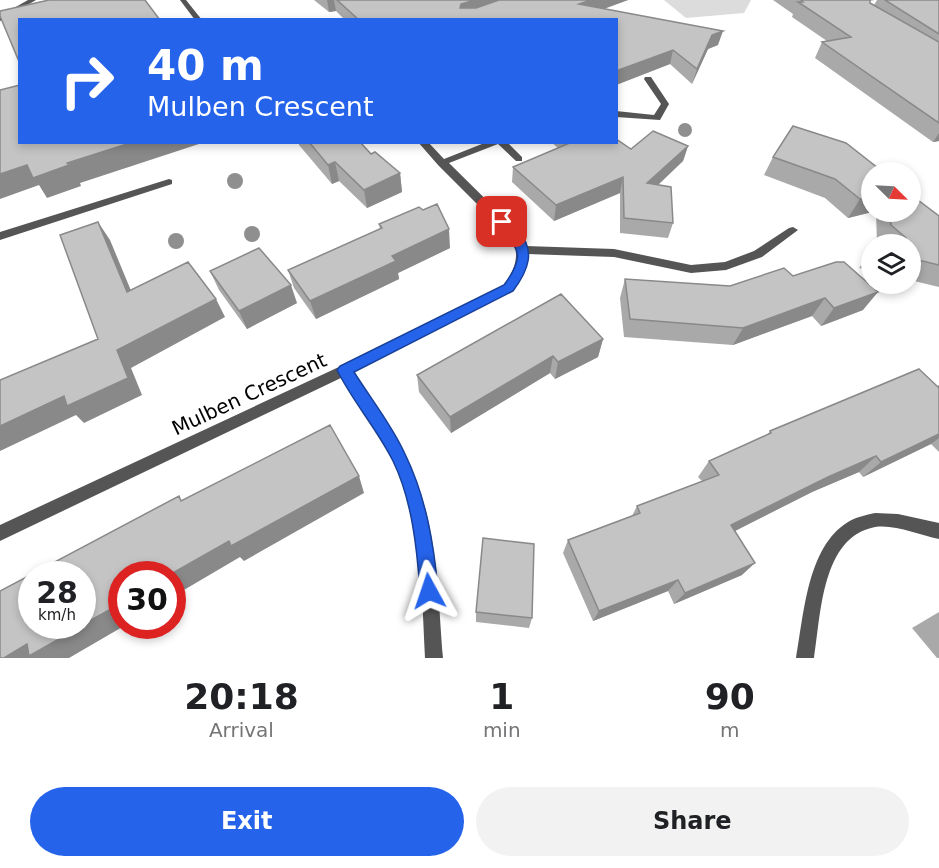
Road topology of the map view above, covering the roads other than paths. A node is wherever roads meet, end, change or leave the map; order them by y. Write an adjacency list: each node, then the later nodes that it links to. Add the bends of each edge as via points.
1 (33, 0): 4 (street)
2 (183, 0): 3 (street)
3 (197, 18)
4 (0, 19)
5 (648, 79): 6 (street, via 664,104 657,118)
6 (618, 114)
7 (424, 144): 11 (street)
8 (493, 144): 11 (street)
9 (500, 144): 10 (street)
10 (519, 159)
11 (441, 163): 15 (street, via 518,238)
12 (169, 182): 14 (street)
13 (793, 230): 15 (street, via 758,254 726,266 703,268 614,253)
14 (0, 236)
15 (524, 250): 16 (street, Mulben Crescent, via 519,274 508,288)
16 (345, 370): 18 (street, Mulben Crescent); 19 (street, via 399,456 409,482 426,546)
17 (939, 531): 20 (street, via 876,520 851,528 842,536 834,544 820,576)
18 (0, 533)
19 (434, 658)
20 (805, 658)

